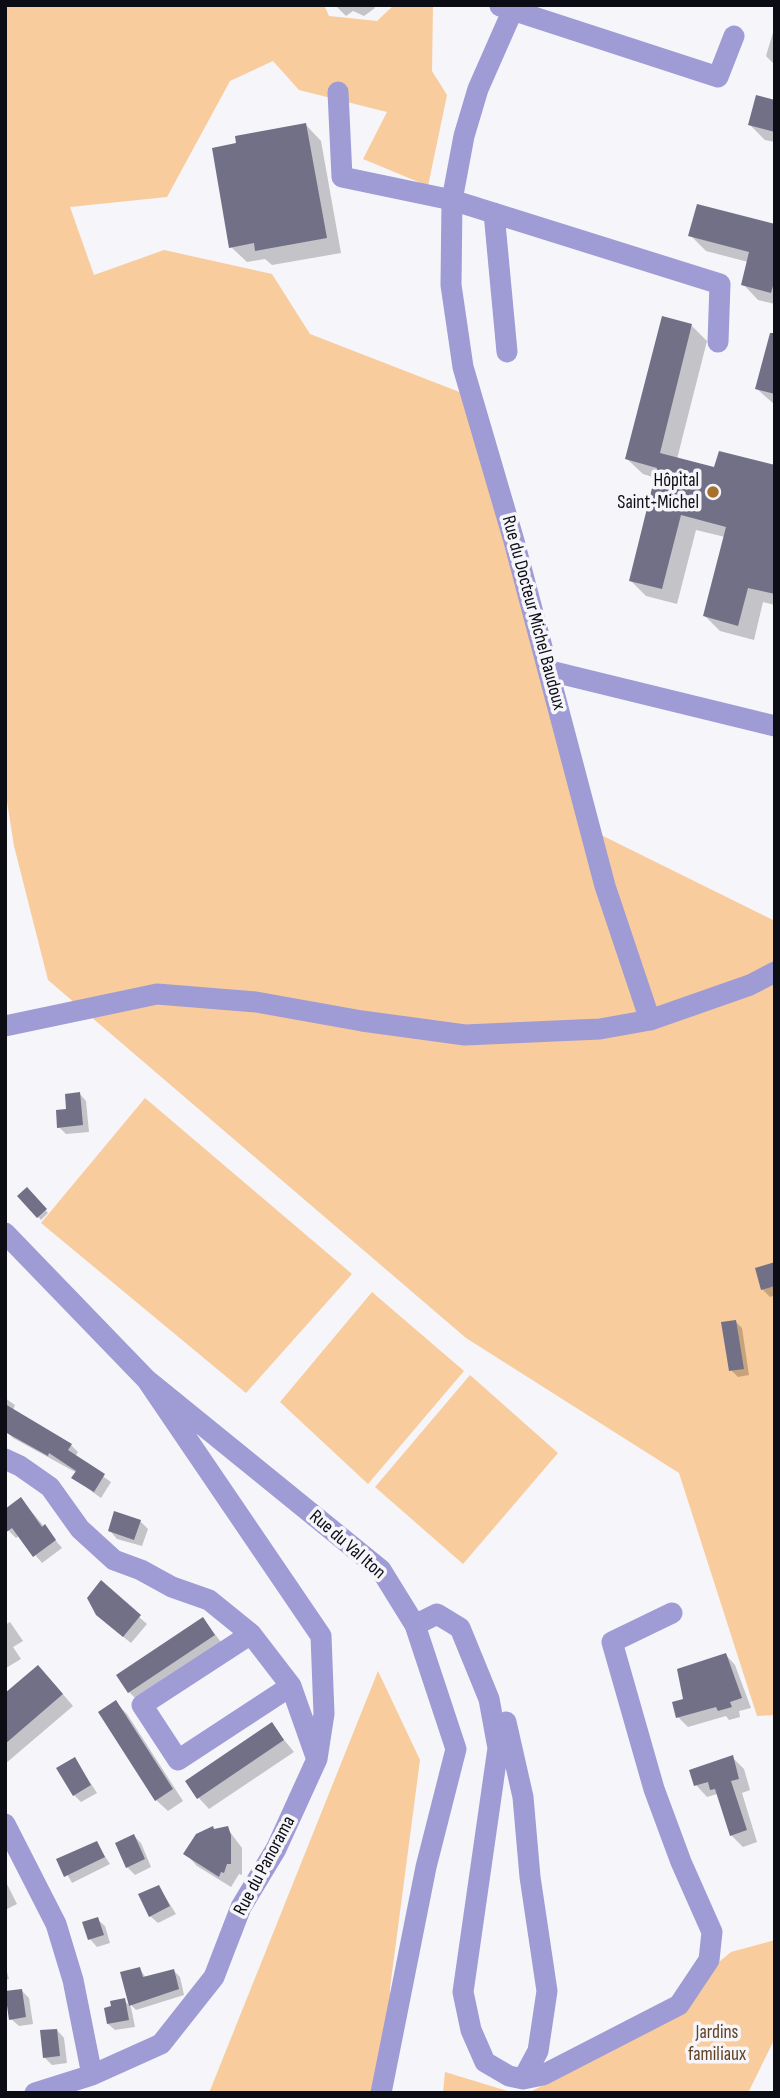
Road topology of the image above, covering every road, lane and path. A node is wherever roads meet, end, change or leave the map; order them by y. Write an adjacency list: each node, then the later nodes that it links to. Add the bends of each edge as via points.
1 (508, 7): 2 (street, via 718,77); 4 (street, Rue du Docteur Michel Baudoux, via 464,136)
2 (734, 36)
3 (338, 92): 4 (street, via 342,177)
4 (453, 200): 5 (street); 8 (street, Rue du Docteur Michel Baudoux, via 451,285 463,367)
5 (494, 213): 6 (street, via 720,284); 7 (street)
6 (718, 342)
7 (507, 352)
8 (550, 671): 9 (street); 11 (street, Rue du Docteur Michel Baudoux, via 604,886)
9 (775, 726)
10 (775, 972): 11 (street)
11 (650, 1020): 12 (street, via 600,1029 466,1035 256,1002 157,994)
12 (5, 1026)
13 (5, 1233): 14 (street, Rue du Val Iton)
14 (147, 1380): 17 (street, Rue du Val Iton, via 381,1570); 21 (street, Rue du Panorama, via 321,1636 324,1714)
15 (5, 1459): 18 (street, via 50,1488 80,1529 114,1560 209,1600)
16 (672, 1612): 24 (street, via 612,1642 654,1789 712,1933 709,1960 679,2005 543,2076)
17 (415, 1625): 20 (street, via 438,1615 460,1629); 26 (street, Rue du Val Iton, via 456,1749 426,1867)
18 (251, 1634): 19 (street); 19 (street, via 142,1706 178,1760)
19 (291, 1686): 21 (street)
20 (489, 1699): 24 (street, via 506,1722 523,1797 547,1991 538,2051); 24 (street, via 498,1748 463,1992 471,2030 485,2062)
21 (317, 1759): 23 (street, Rue du Panorama, via 276,1849 241,1908 214,1977 161,2044)
22 (5, 1824): 23 (street, via 56,1924 73,1980)
23 (92, 2075): 25 (street, Rue du Panorama)
24 (523, 2079)
25 (36, 2093)
26 (381, 2093)

